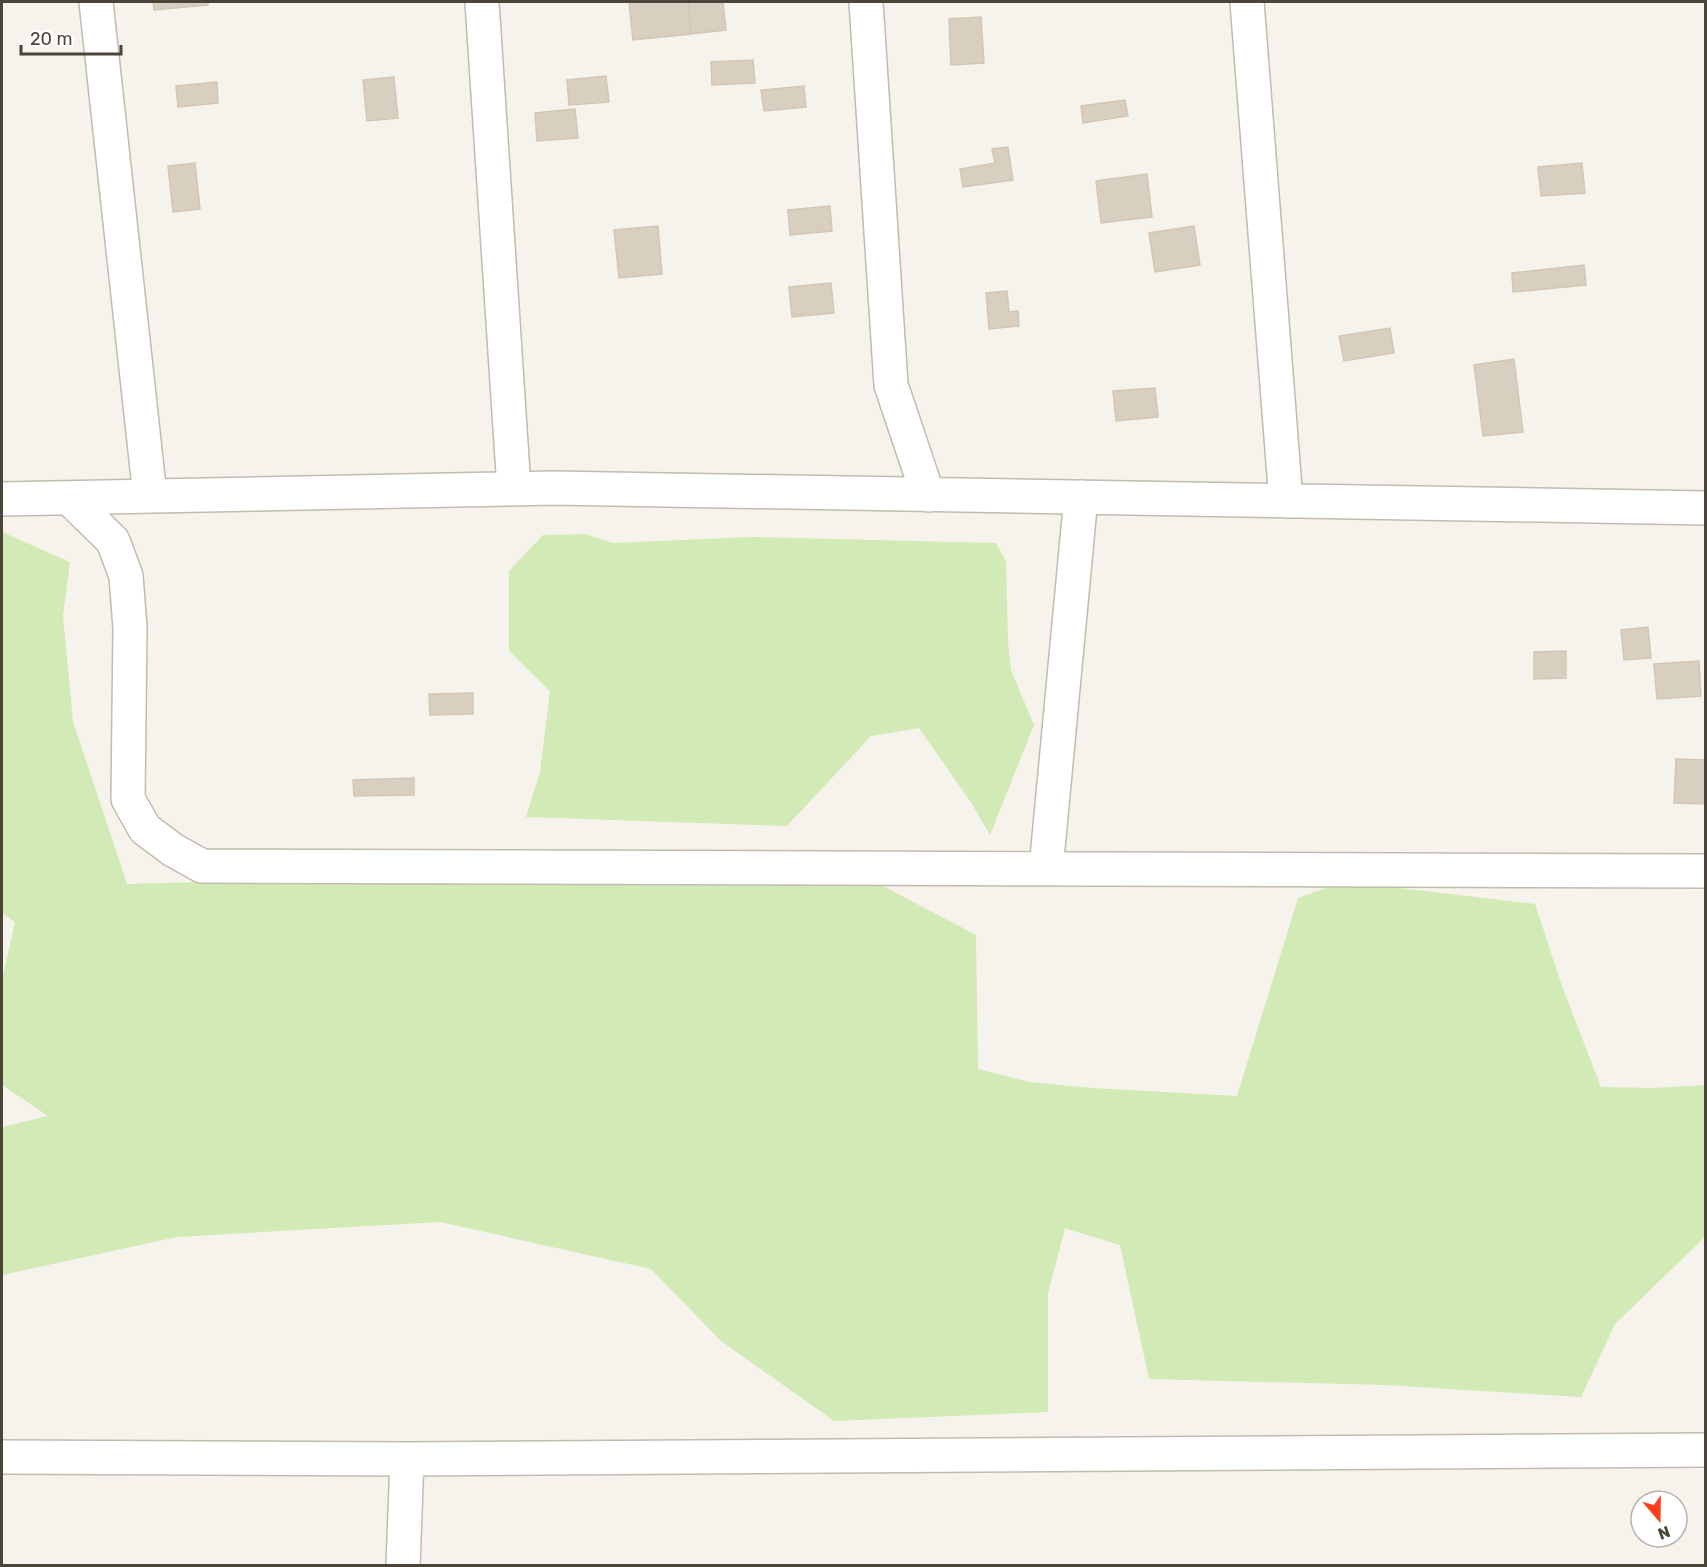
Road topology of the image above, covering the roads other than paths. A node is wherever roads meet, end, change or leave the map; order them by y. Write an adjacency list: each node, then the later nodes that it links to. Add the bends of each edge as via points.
1 (96, 2): 7 (street)
2 (482, 2): 5 (street)
3 (866, 2): 6 (street, via 891,385)
4 (1247, 2): 11 (street)
5 (514, 489): 6 (street); 7 (street)
6 (928, 495): 8 (street)
7 (150, 496): 9 (street)
8 (1081, 497): 11 (street); 13 (street)
9 (69, 498): 10 (street); 13 (street, via 113,541 126,576 130,628 128,799 145,829 202,866)
10 (2, 499)
11 (1286, 501): 12 (street)
12 (1706, 508)
13 (1046, 869): 14 (street)
14 (1706, 872)
15 (1706, 1450): 17 (street)
16 (2, 1457): 17 (street)
17 (407, 1459): 18 (street)
18 (403, 1566)

